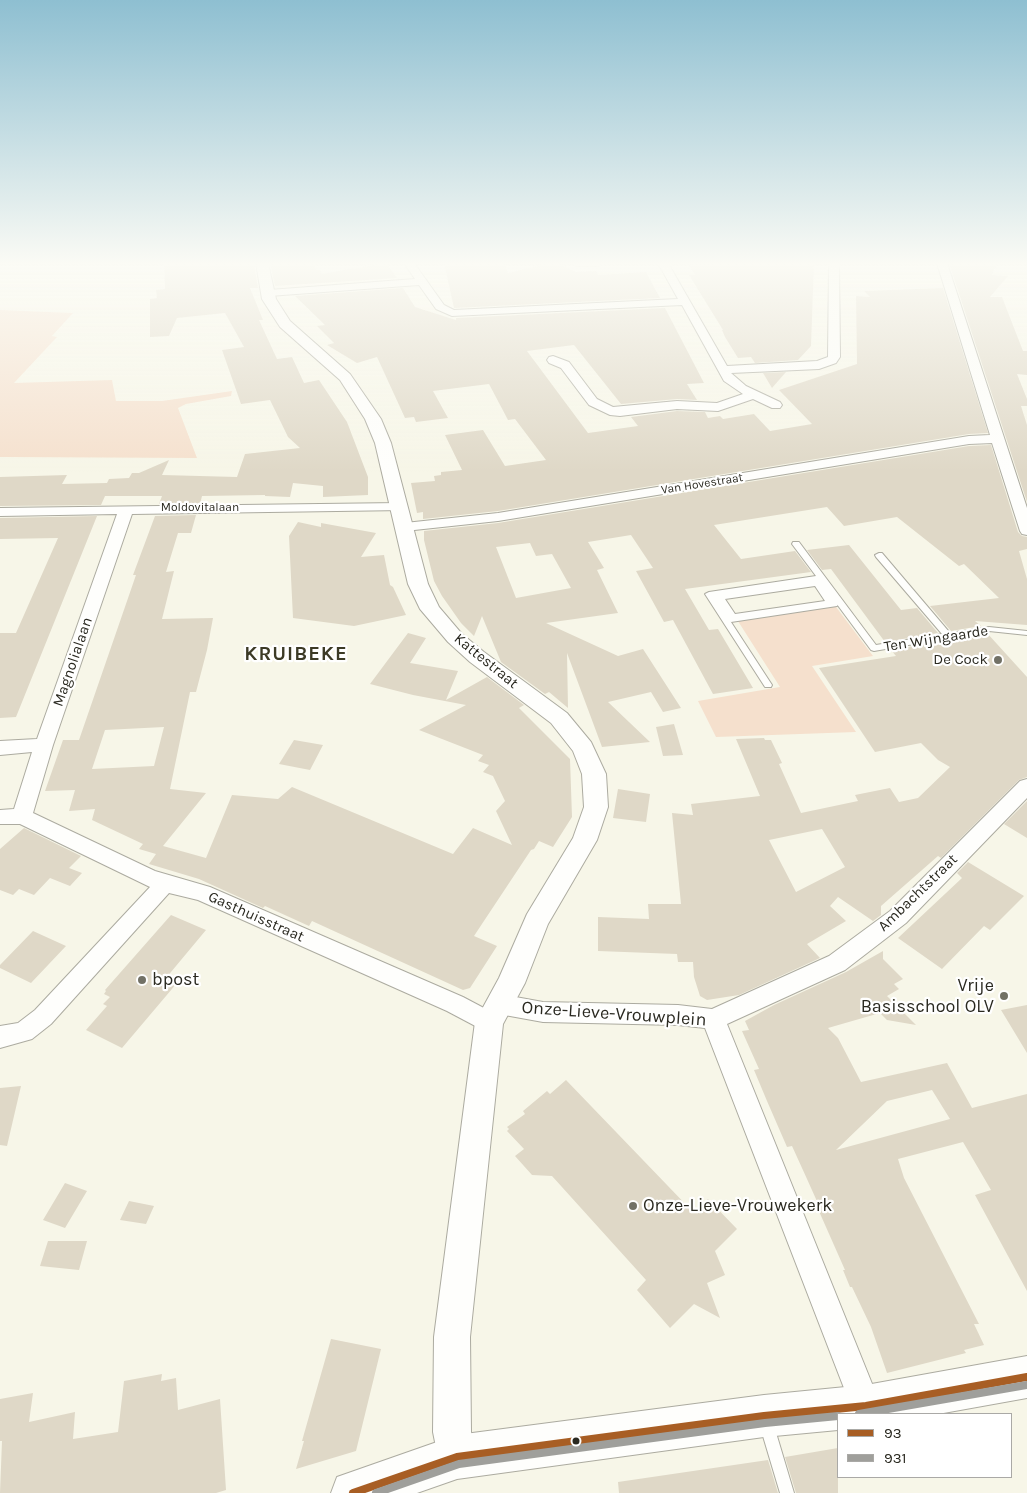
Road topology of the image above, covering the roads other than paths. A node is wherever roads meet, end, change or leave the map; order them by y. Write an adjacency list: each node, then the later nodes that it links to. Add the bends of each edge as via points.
1 (295, 333): 10 (street, Kattestraat, via 345,377 361,398 383,442)
2 (703, 333): 6 (street)
3 (834, 333): 6 (street, via 834,357 819,365)
4 (964, 333): 9 (street)
5 (553, 360): 7 (street, via 565,365 593,402 610,411 677,405 718,407)
6 (724, 370): 7 (street, via 728,378)
7 (753, 395): 8 (street)
8 (776, 405)
9 (998, 439): 13 (street, Van Hovestraat, via 969,440 498,517); 14 (street)
10 (400, 507): 11 (street, Moldovitalaan); 13 (street, Kattestraat)
11 (126, 509): 12 (street, Moldovitalaan); 21 (street, Magnolialaan)
12 (0, 512)
13 (405, 527): 27 (street, Kattestraat, via 418,584 430,609 477,657 559,718 583,748 594,774 596,807 585,840 536,921)
14 (1027, 531)
15 (796, 544): 17 (lane, Ten Wijngaarde)
16 (879, 555): 19 (lane)
17 (819, 580): 17 (street, via 833,603 731,618 718,596); 19 (lane, Ten Wijngaarde, via 874,648); 20 (lane, via 709,594)
18 (1027, 633): 19 (lane, Ten Wijngaarde, via 988,629)
19 (947, 636)
20 (768, 685)
21 (44, 745): 22 (street); 24 (street, Magnolialaan)
22 (0, 748)
23 (1027, 786): 29 (street, Ambachtstraat, via 898,917 838,963)
24 (22, 816): 25 (street); 26 (street, Gasthuisstraat)
25 (0, 817)
26 (165, 884): 28 (street, Gasthuisstraat, via 202,893 455,1004); 30 (street, via 43,1017 24,1032)
27 (526, 950): 28 (street, Onze-Lieve-Vrouwplein)
28 (494, 1013): 29 (street, Onze-Lieve-Vrouwplein, via 678,1015); 34 (street, Onze-Lieve-Vrouwplein, via 452,1337 452,1432)
29 (713, 1019): 32 (street, Onze-Lieve-Vrouwplein)
30 (0, 1037)
31 (1027, 1377): 32 (main road)
32 (866, 1406): 33 (main road)
33 (764, 1416): 34 (main road); 36 (lane)
34 (457, 1457): 35 (main road)
35 (353, 1493)
36 (787, 1493)

